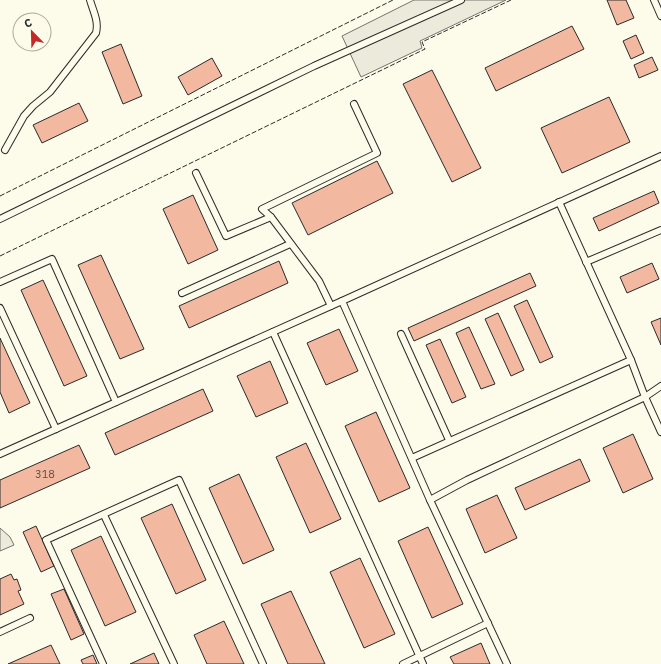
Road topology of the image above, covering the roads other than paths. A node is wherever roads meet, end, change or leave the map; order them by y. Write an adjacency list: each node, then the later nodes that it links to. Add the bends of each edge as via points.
1 (90, 0): 7 (lane, via 97,21 96,33 50,92 24,116)
2 (461, 0): 12 (lane, via 314,66)
3 (654, 0): 4 (lane)
4 (659, 7): 5 (lane)
5 (661, 16)
6 (354, 104): 11 (lane, via 377,153 262,209)
7 (5, 150)
8 (661, 156): 10 (lane)
9 (196, 173): 11 (lane, via 226,236)
10 (559, 202): 15 (lane); 18 (lane)
11 (271, 217): 14 (lane)
12 (0, 219)
13 (661, 230): 15 (lane)
14 (290, 244): 17 (lane); 19 (lane, via 319,281)
15 (586, 262): 23 (lane)
16 (0, 282): 26 (lane, via 52,259)
17 (182, 292)
18 (342, 301): 19 (lane); 31 (lane)
19 (331, 306): 21 (lane)
20 (0, 308): 27 (lane)
21 (273, 332): 26 (lane); 37 (lane)
22 (401, 334): 29 (lane)
23 (631, 360): 25 (lane); 29 (lane)
24 (661, 386): 25 (lane)
25 (645, 397): 28 (lane); 32 (lane, via 467,480)
26 (116, 402): 27 (lane)
27 (56, 428): 30 (lane)
28 (661, 432)
29 (449, 440): 31 (lane)
30 (0, 454)
31 (412, 458): 32 (lane)
32 (430, 500): 35 (lane)
33 (104, 515): 38 (lane, via 46,540); 39 (lane); 40 (lane, via 179,480)
34 (30, 618): 36 (lane)
35 (488, 624): 37 (lane); 43 (lane)
36 (0, 632)
37 (420, 656): 41 (lane); 42 (lane)
38 (103, 664)
39 (174, 664)
40 (263, 664)
41 (403, 664)
42 (423, 664)
43 (507, 664)

